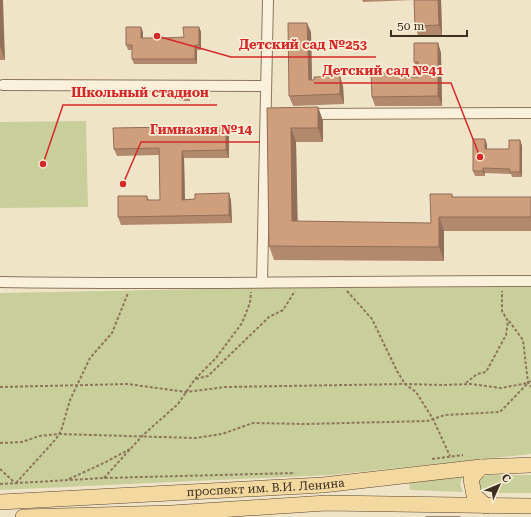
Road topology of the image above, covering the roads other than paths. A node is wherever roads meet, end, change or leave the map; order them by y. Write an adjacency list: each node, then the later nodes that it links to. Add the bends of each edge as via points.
1 (268, 0): 3 (street)
2 (3, 85): 3 (street)
3 (266, 86): 5 (street)
4 (531, 113): 7 (street)
5 (264, 114): 6 (street); 10 (street)
6 (280, 114)
7 (296, 114)
8 (531, 281): 10 (street)
9 (0, 282): 10 (street)
10 (262, 282)
11 (531, 465): 12 (main road, проспект им. В.И. Ленина)
12 (481, 467): 13 (main road, проспект им. В.И. Ленина, via 323,485); 14 (main road, via 471,479 474,495)
13 (0, 502)
14 (486, 506): 15 (main road, проспект им. В.И. Ленина); 16 (main road, проспект им. В.И. Ленина, via 326,503 172,513)
15 (531, 506)
16 (23, 517)

